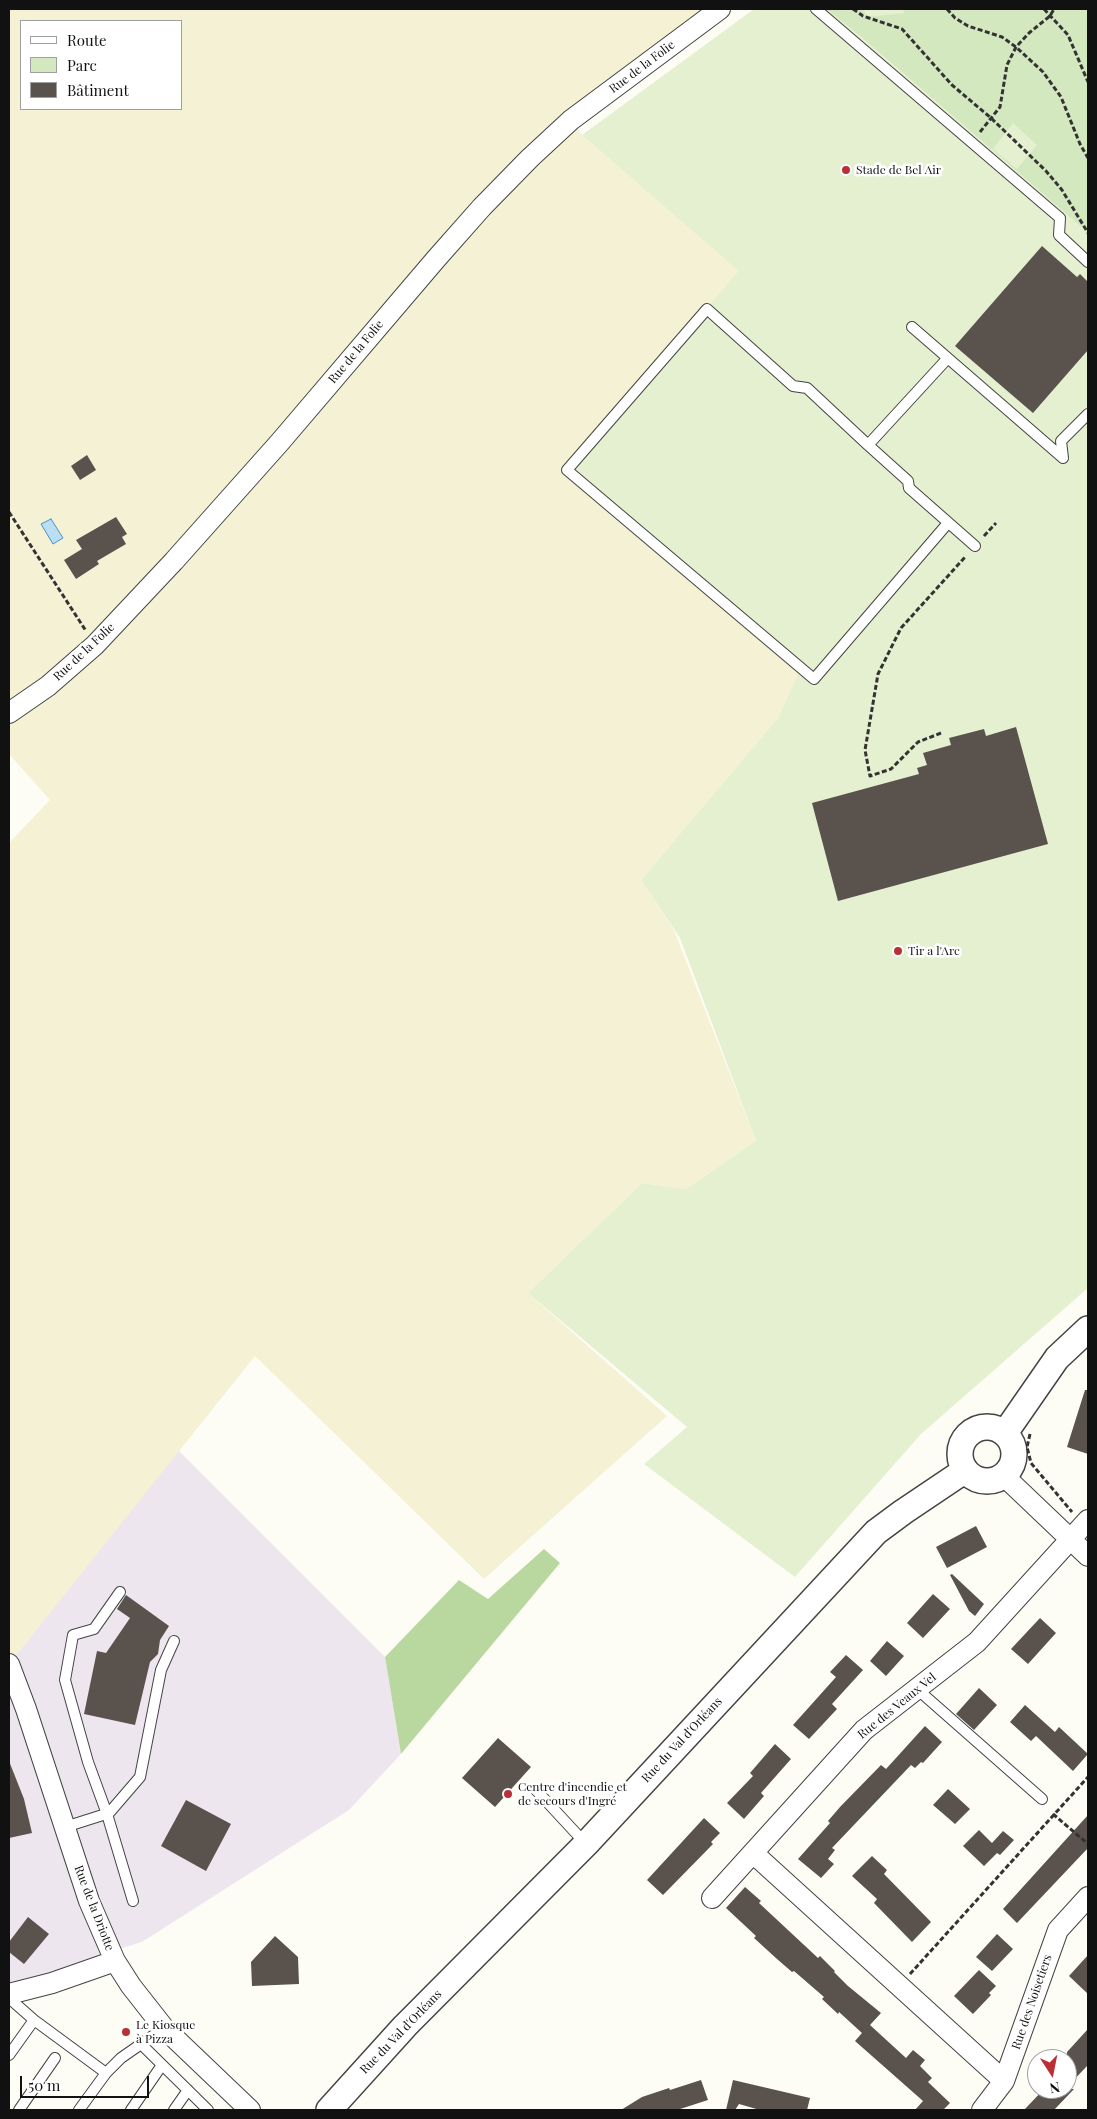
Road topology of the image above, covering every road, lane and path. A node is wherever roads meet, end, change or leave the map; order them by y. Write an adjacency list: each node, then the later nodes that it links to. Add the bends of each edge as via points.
1 (720, 9): 23 (street, Rue de la Folie, via 571,120 530,158 442,251 220,511)
2 (816, 9): 11 (lane)
3 (853, 9): 10 (path, via 863,16 902,29 952,84)
4 (947, 9): 8 (path, via 968,26 1002,37)
5 (1044, 9): 7 (path)
6 (1054, 9): 7 (path)
7 (1050, 16): 8 (path); 9 (path, via 1068,35)
8 (1016, 47): 10 (path, via 1007,65 1000,106); 12 (path, via 1043,72 1061,97)
9 (1088, 82)
10 (991, 118): 11 (path); 13 (path, via 1057,184)
11 (971, 142): 14 (lane, via 1060,218 1059,235)
12 (1088, 158)
13 (1088, 233)
14 (1088, 262)
15 (912, 327): 16 (lane)
16 (947, 359): 17 (lane, via 1062,458 1061,441); 18 (lane)
17 (1088, 414)
18 (868, 445): 20 (lane); 20 (lane, via 807,388 792,386 707,310 568,470 814,679)
19 (9, 512): 23 (path)
20 (948, 523): 22 (lane)
21 (996, 523): 22 (path)
22 (975, 546): 25 (path, via 901,628 878,674 865,750 870,776 891,769 918,742)
23 (95, 644): 24 (street, Rue de la Folie, via 48,686)
24 (9, 713)
25 (941, 733)
26 (1088, 1329): 28 (street, via 1057,1358)
27 (1031, 1428): 31 (path, via 1028,1447 1031,1463)
28 (1005, 1433): 29 (street, via 989,1426 980,1427 965,1437 959,1454); 30 (street, via 1014,1450 1014,1460)
29 (964, 1471): 30 (street, via 983,1481 994,1481); 43 (street, Rue du Val d'Orléans, via 876,1532)
30 (1004, 1476): 31 (street)
31 (1081, 1528): 32 (street); 36 (street, Rue des Veaux Vel, via 977,1642)
32 (1088, 1556)
33 (120, 1592): 40 (lane, via 94,1629 72,1635 65,1680 88,1762)
34 (174, 1641): 40 (lane, via 161,1670 140,1777)
35 (9, 1664): 42 (street, Rue de la Driotte)
36 (917, 1689): 39 (lane); 45 (street, Rue des Veaux Vel, via 864,1730)
37 (1088, 1777): 41 (path)
38 (536, 1790): 43 (lane)
39 (1042, 1799): 41 (path)
40 (107, 1814): 42 (lane); 48 (lane)
41 (1053, 1814): 44 (path); 50 (path)
42 (65, 1827): 49 (street, Rue de la Driotte, via 89,1901)
43 (586, 1844): 70 (street, Rue du Val d'Orléans, via 405,2026)
44 (1088, 1844)
45 (753, 1853): 47 (street, Rue des Veaux Vel); 50 (street)
46 (1088, 1897): 60 (street, Rue des Noisetiers, via 1058,1930)
47 (712, 1898)
48 (133, 1901)
49 (115, 1961): 51 (street); 54 (street, Rue de la Driotte)
50 (900, 1986): 60 (street)
51 (9, 1994)
52 (9, 1998): 53 (lane)
53 (34, 2020): 56 (lane); 59 (lane)
54 (164, 2028): 55 (lane); 69 (street, Rue de la Driotte)
55 (141, 2044): 58 (lane); 59 (lane)
56 (9, 2055)
57 (55, 2058): 64 (lane)
58 (162, 2065): 61 (lane); 66 (lane)
59 (106, 2073): 65 (lane)
60 (1004, 2081): 71 (street, Rue des Noisetiers)
61 (188, 2090): 67 (lane); 68 (lane)
62 (9, 2106): 63 (lane)
63 (15, 2110)
64 (19, 2110)
65 (79, 2110)
66 (131, 2110)
67 (174, 2110)
68 (209, 2110)
69 (250, 2110)
70 (329, 2110)
71 (982, 2110)

